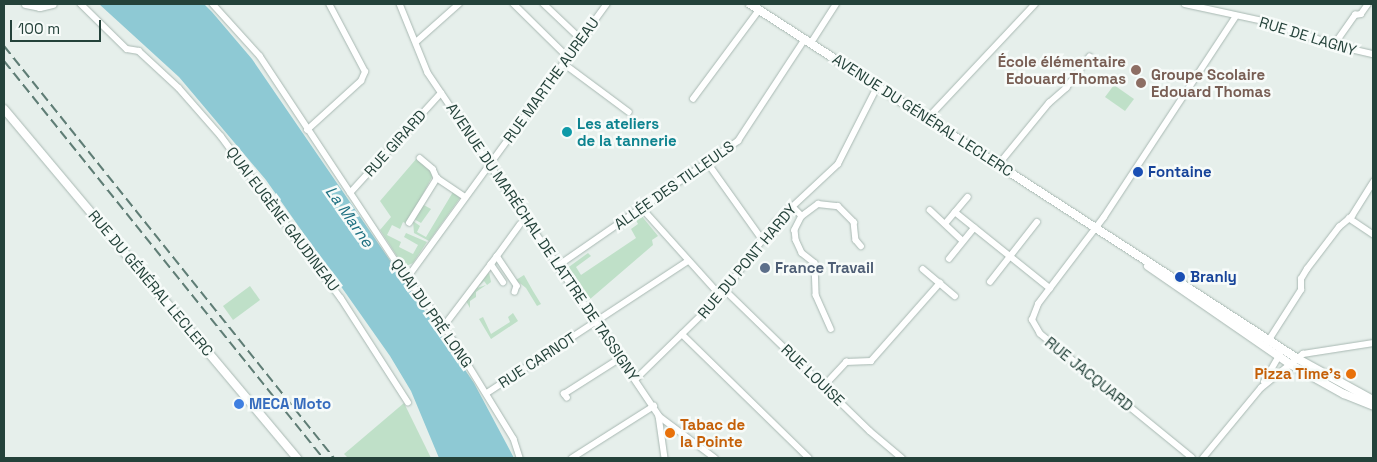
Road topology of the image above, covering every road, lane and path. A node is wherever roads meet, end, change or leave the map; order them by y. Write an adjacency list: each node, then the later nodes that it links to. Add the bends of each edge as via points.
1 (26, 4): 2 (main road, via 40,7)
2 (53, 4)
3 (81, 4): 91 (street, QUAI EUGÈNE GAUDINEAU, via 127,49 139,51 179,88 221,136 355,318)
4 (213, 4): 32 (street, QUAI DU PRÉ LONG, via 260,56)
5 (330, 4): 32 (street, via 365,72 361,81)
6 (400, 4): 20 (street, AVENUE DU MARÉCHAL DE LATTRE DE TASSIGNY)
7 (459, 4): 20 (street)
8 (514, 4): 23 (street)
9 (544, 4): 18 (street)
10 (607, 4): 18 (street, RUE MARTHE AUREAU)
11 (750, 4): 16 (main road, AVENUE DU GÉNÉRAL LECLERC)
12 (836, 4): 19 (street, ALLÉE DES TILLEULS)
13 (1035, 4): 31 (street)
14 (1185, 4): 17 (street, RUE DE LAGNY)
15 (1368, 4): 21 (street, via 1361,14 1355,15)
16 (759, 10): 19 (main road, AVENUE DU GÉNÉRAL LECLERC); 28 (street)
17 (1236, 16): 21 (street, RUE DE LAGNY, via 1268,22); 53 (street, RUE JACQUARD)
18 (581, 39): 23 (street, RUE MARTHE AUREAU)
19 (808, 41): 26 (main road, AVENUE DU GÉNÉRAL LECLERC); 35 (street, ALLÉE DES TILLEULS, via 744,134)
20 (416, 42): 27 (street, AVENUE DU MARÉCHAL DE LATTRE DE TASSIGNY, via 428,73)
21 (1334, 45): 22 (street, RUE DE LAGNY)
22 (1373, 54)
23 (568, 57): 25 (street, RUE MARTHE AUREAU)
24 (1089, 57): 36 (street)
25 (563, 63): 30 (street); 34 (street, RUE MARTHE AUREAU)
26 (878, 86): 31 (main road, AVENUE DU GÉNÉRAL LECLERC); 42 (street, RUE DU PONT HARDY, via 838,164)
27 (440, 92): 34 (street, AVENUE DU MARÉCHAL DE LATTRE DE TASSIGNY); 39 (street, RUE GIRARD)
28 (693, 99)
29 (4, 109): 95 (main road, RUE DU GÉNÉRAL LECLERC)
30 (629, 112)
31 (928, 118): 36 (main road, AVENUE DU GÉNÉRAL LECLERC)
32 (307, 130): 39 (street, QUAI DU PRÉ LONG)
33 (420, 158): 37 (street, via 433,169)
34 (490, 163): 40 (street, RUE MARTHE AUREAU); 63 (street, AVENUE DU MARÉCHAL DE LATTRE DE TASSIGNY)
35 (708, 163): 43 (street, ALLÉE DES TILLEULS); 55 (street)
36 (999, 164): 53 (main road, AVENUE DU GÉNÉRAL LECLERC)
37 (437, 178): 40 (street); 49 (street)
38 (1373, 182): 47 (street)
39 (350, 193): 65 (street, QUAI DU PRÉ LONG)
40 (465, 197): 65 (street, RUE MARTHE AUREAU)
41 (968, 197): 45 (street)
42 (792, 206): 46 (street); 55 (street, RUE DU PONT HARDY)
43 (642, 208): 61 (street); 63 (street, ALLÉE DES TILLEULS)
44 (930, 210): 51 (street)
45 (955, 212): 51 (street); 52 (street)
46 (802, 216): 57 (street, via 818,204 838,206 854,222 856,240); 76 (street, via 795,230 796,240 802,253 815,263 816,295)
47 (1349, 218): 54 (street); 78 (street, via 1307,269 1301,279 1301,290)
48 (1037, 222): 59 (street)
49 (409, 223)
50 (520, 224): 58 (street)
51 (945, 224): 56 (street)
52 (974, 228): 56 (street); 59 (street)
53 (1096, 228): 69 (street, RUE JACQUARD); 78 (main road, AVENUE DU GÉNÉRAL LECLERC); 80 (main road, AVENUE DU GÉNÉRAL LECLERC)
54 (1373, 234)
55 (762, 239): 70 (street, RUE DU PONT HARDY)
56 (963, 241): 60 (street)
57 (861, 246)
58 (498, 256): 62 (street); 71 (street, via 517,286)
59 (1010, 257): 67 (street); 69 (street)
60 (949, 259)
61 (688, 261): 72 (street); 74 (street, RUE CARNOT)
62 (491, 264): 66 (street); 75 (street)
63 (559, 266): 74 (street, AVENUE DU MARÉCHAL DE LATTRE DE TASSIGNY)
64 (923, 269): 68 (street)
65 (407, 278): 75 (street, QUAI DU PRÉ LONG)
66 (503, 282)
67 (990, 282)
68 (940, 283): 73 (street); 86 (street, via 870,361 846,362)
69 (1050, 288): 102 (street, RUE JACQUARD, via 1033,312 1032,320 1040,334)
70 (725, 290): 72 (street, RUE DU PONT HARDY); 86 (street, RUE LOUISE)
71 (515, 292)
72 (721, 296): 77 (street, RUE DU PONT HARDY)
73 (955, 296)
74 (597, 320): 82 (street, AVENUE DU MARÉCHAL DE LATTRE DE TASSIGNY); 88 (street, RUE CARNOT)
75 (444, 326): 88 (street, QUAI DU PRÉ LONG)
76 (831, 329)
77 (682, 334): 85 (street, RUE DU PONT HARDY); 100 (street)
78 (1270, 339): 80 (street); 81 (main road, AVENUE DU GÉNÉRAL LECLERC)
79 (1373, 344): 83 (street, via 1310,351)
80 (1265, 347): 81 (main road, AVENUE DU GÉNÉRAL LECLERC)
81 (1281, 353): 83 (main road, AVENUE DU GÉNÉRAL LECLERC); 84 (main road, AVENUE DU GÉNÉRAL LECLERC); 87 (street)
82 (622, 357): 85 (street, AVENUE DU MARÉCHAL DE LATTRE DE TASSIGNY); 89 (street, via 564,394)
83 (1298, 359): 84 (street); 90 (main road, AVENUE DU GÉNÉRAL LECLERC)
84 (1290, 364): 87 (street); 93 (main road, AVENUE DU GÉNÉRAL LECLERC)
85 (636, 379): 92 (street, AVENUE DU MARÉCHAL DE LATTRE DE TASSIGNY)
86 (824, 386): 101 (street, RUE LOUISE)
87 (1261, 388): 103 (street)
88 (487, 393): 96 (street, QUAI DU PRÉ LONG, via 514,439)
89 (567, 398)
90 (1373, 400)
91 (408, 402)
92 (654, 406): 94 (street, AVENUE DU MARÉCHAL DE LATTRE DE TASSIGNY); 97 (street)
93 (1373, 406)
94 (659, 416): 98 (street); 99 (street, AVENUE DU MARÉCHAL DE LATTRE DE TASSIGNY)
95 (298, 458)
96 (520, 458)
97 (572, 458)
98 (665, 458)
99 (715, 458)
100 (809, 458)
101 (902, 458)
102 (1192, 458)
103 (1203, 458)

